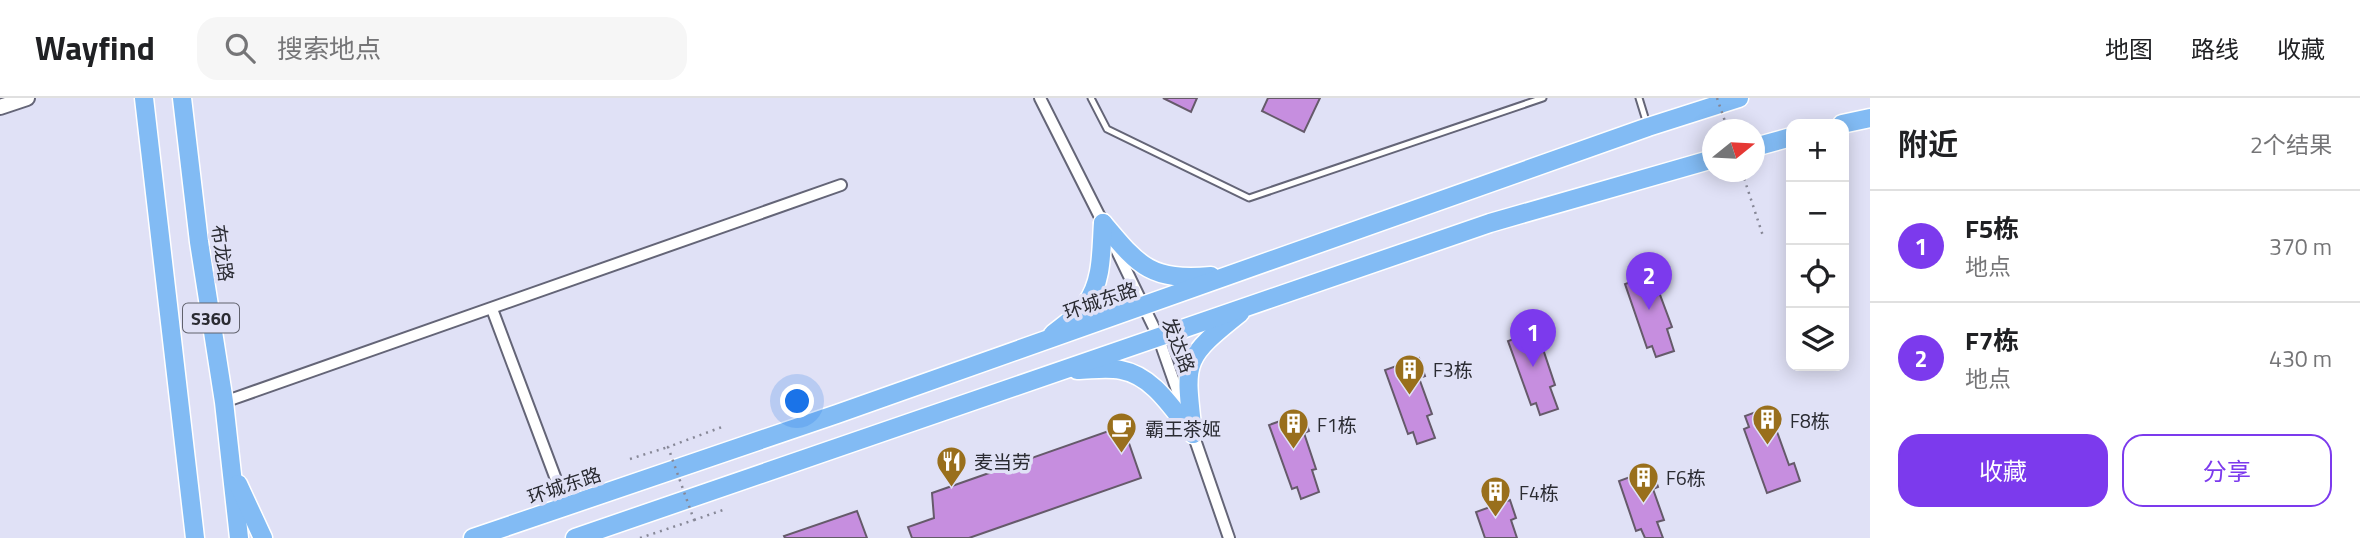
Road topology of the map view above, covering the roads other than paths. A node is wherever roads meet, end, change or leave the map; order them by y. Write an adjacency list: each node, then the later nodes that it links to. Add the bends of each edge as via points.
1 (27, 98): 10 (street)
2 (138, 98): 11 (street)
3 (144, 98): 11 (main road, S360)
4 (182, 98): 27 (main road, 布龙路 / S360)
5 (1040, 98): 19 (street, 发达路)
6 (1091, 98): 7 (lane, via 1107,129 1249,198)
7 (1543, 98)
8 (1639, 98): 14 (lane)
9 (1739, 98): 14 (main road, 环城东路)
10 (0, 107)
11 (147, 118): 31 (main road, S360)
12 (1870, 118): 13 (main road)
13 (1849, 122)
14 (1648, 127): 20 (main road, 环城东路)
15 (1786, 138): 16 (main road)
16 (1765, 144)
17 (1702, 162): 21 (main road, via 1490,223)
18 (841, 185): 23 (street)
19 (1103, 223): 20 (main road, via 1129,254 1154,272 1183,278); 22 (street, 发达路); 25 (main road, via 1099,274 1092,295 1079,313)
20 (1236, 274): 22 (main road, 环城东路)
21 (1250, 305): 24 (main road); 28 (main road, via 1204,342 1193,357 1188,386)
22 (1145, 306): 24 (street, 发达路); 25 (main road, 环城东路)
23 (492, 309): 27 (street); 30 (street)
24 (1158, 336): 26 (main road); 28 (street, 发达路)
25 (1044, 342): 30 (main road, 环城东路)
26 (1058, 371): 28 (main road, via 1111,369 1139,376 1155,387); 35 (main road)
27 (224, 402): 29 (main road, 布龙路 / S360)
28 (1193, 434): 36 (street, 发达路)
29 (232, 468): 32 (main road, 布龙路 / S360); 33 (main road)
30 (566, 506): 34 (main road, 环城东路)
31 (191, 533)
32 (239, 538)
33 (263, 538)
34 (474, 538)
35 (575, 538)
36 (1229, 538)

